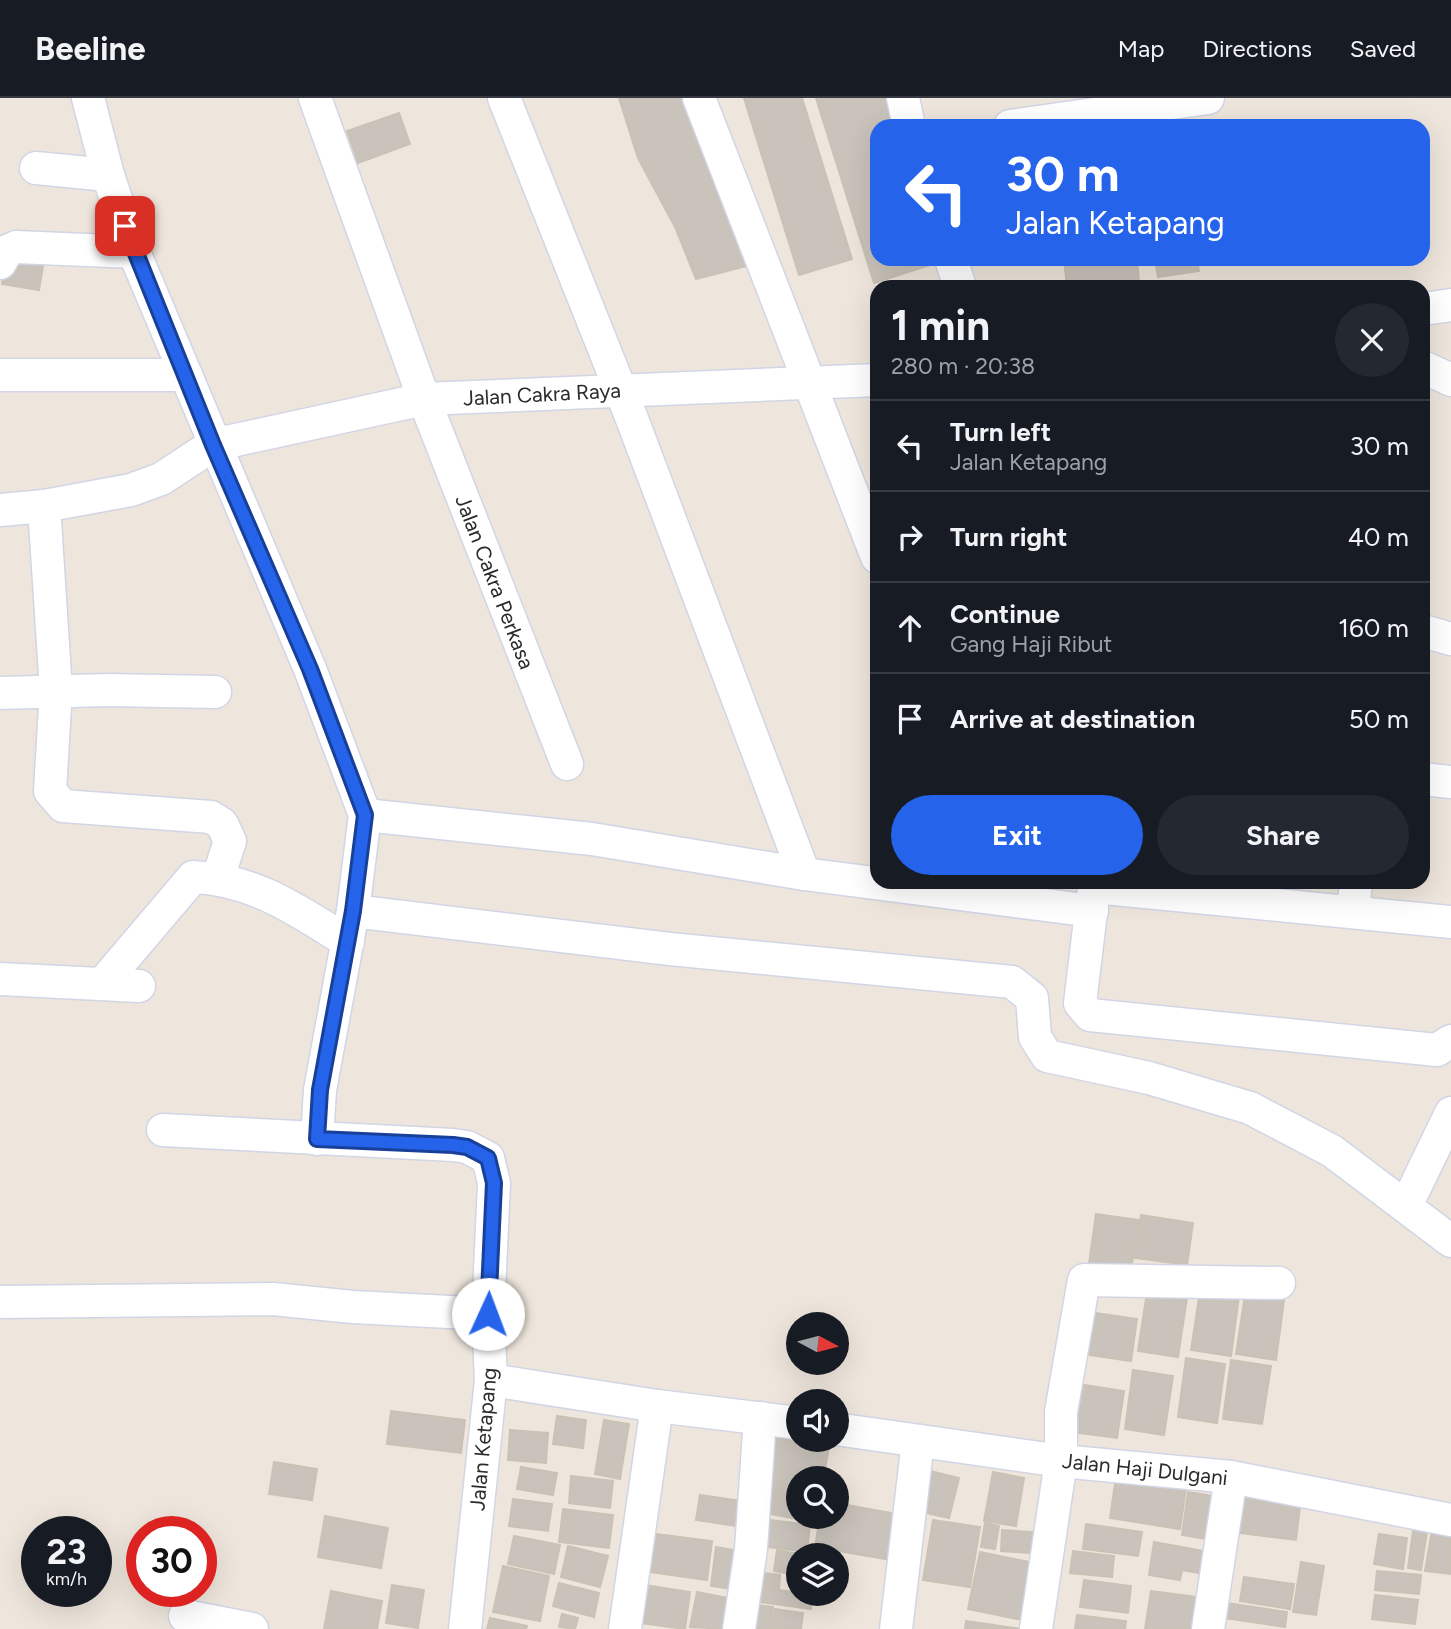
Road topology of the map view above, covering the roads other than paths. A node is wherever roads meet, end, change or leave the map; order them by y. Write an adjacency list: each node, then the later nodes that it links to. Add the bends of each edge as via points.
1 (88, 98): 10 (street)
2 (315, 98): 22 (street, Jalan Cakra Perkasa)
3 (504, 98): 21 (street)
4 (699, 98): 20 (street)
5 (902, 98): 7 (street)
6 (1208, 98): 8 (street)
7 (907, 119)
8 (1060, 119)
9 (36, 169): 10 (street)
10 (108, 175): 11 (street)
11 (114, 252): 12 (street, via 12,248); 17 (street)
12 (0, 263)
13 (1451, 305): 14 (street)
14 (1430, 308)
15 (1430, 370): 19 (street)
16 (0, 374): 17 (street)
17 (186, 375): 23 (street)
18 (870, 380): 20 (street, Jalan Cakra Raya)
19 (1451, 380)
20 (811, 384): 21 (street, Jalan Cakra Raya); 26 (street)
21 (621, 390): 22 (street, Jalan Cakra Raya); 36 (street)
22 (424, 399): 23 (street, Jalan Cakra Raya); 32 (street, Jalan Cakra Perkasa)
23 (213, 445): 24 (street, via 161,479); 35 (street, via 310,669)
24 (44, 506): 25 (street); 29 (street)
25 (0, 510)
26 (870, 539)
27 (1430, 633): 28 (street)
28 (1451, 639)
29 (56, 690): 30 (street); 31 (street); 37 (street, via 50,791 63,806 211,817 222,824 230,841)
30 (215, 692)
31 (0, 693)
32 (567, 764)
33 (1430, 780): 34 (street)
34 (1451, 782)
35 (365, 815): 36 (street, via 592,839); 44 (street)
36 (804, 874): 38 (street)
37 (218, 878): 47 (street, via 285,901); 49 (street, via 193,877)
38 (870, 879)
39 (985, 889): 42 (street)
40 (1094, 889): 45 (street)
41 (1146, 889): 43 (street)
42 (1009, 891): 45 (street)
43 (1354, 897): 46 (street)
44 (353, 911): 47 (street); 55 (street, via 670,949 1012,982 1032,998 1035,1037 1047,1056 1149,1078 1250,1108 1332,1151)
45 (1092, 911): 51 (street, via 1080,1003 1090,1015 1437,1050)
46 (1451, 922)
47 (348, 942): 54 (street, via 320,1090)
48 (0, 979): 49 (street)
49 (103, 983): 50 (street)
50 (139, 986)
51 (1451, 1041)
52 (1451, 1113): 55 (street)
53 (163, 1130): 54 (street, Jalan Ketapang)
54 (317, 1139): 59 (street, Jalan Ketapang, via 453,1145 488,1158 494,1183)
55 (1406, 1206): 56 (street)
56 (1451, 1241)
57 (1279, 1283): 66 (street, via 1084,1280 1062,1412)
58 (0, 1302): 59 (street, via 273,1299)
59 (488, 1314): 60 (street, Jalan Ketapang)
60 (491, 1380): 61 (street); 71 (street, Jalan Ketapang)
61 (657, 1406): 62 (street); 72 (street)
62 (760, 1418): 63 (street); 73 (street, via 751,1549)
63 (786, 1421)
64 (849, 1431): 65 (street, Jalan Haji Dulgani)
65 (918, 1441): 66 (street, Jalan Haji Dulgani); 74 (street)
66 (1060, 1461): 67 (street, Jalan Haji Dulgani); 75 (street)
67 (1231, 1477): 68 (street, Jalan Haji Dulgani); 76 (street)
68 (1451, 1520)
69 (185, 1616): 70 (street)
70 (251, 1629)
71 (465, 1629)
72 (625, 1629)
73 (739, 1629)
74 (896, 1629)
75 (1036, 1629)
76 (1208, 1629)

